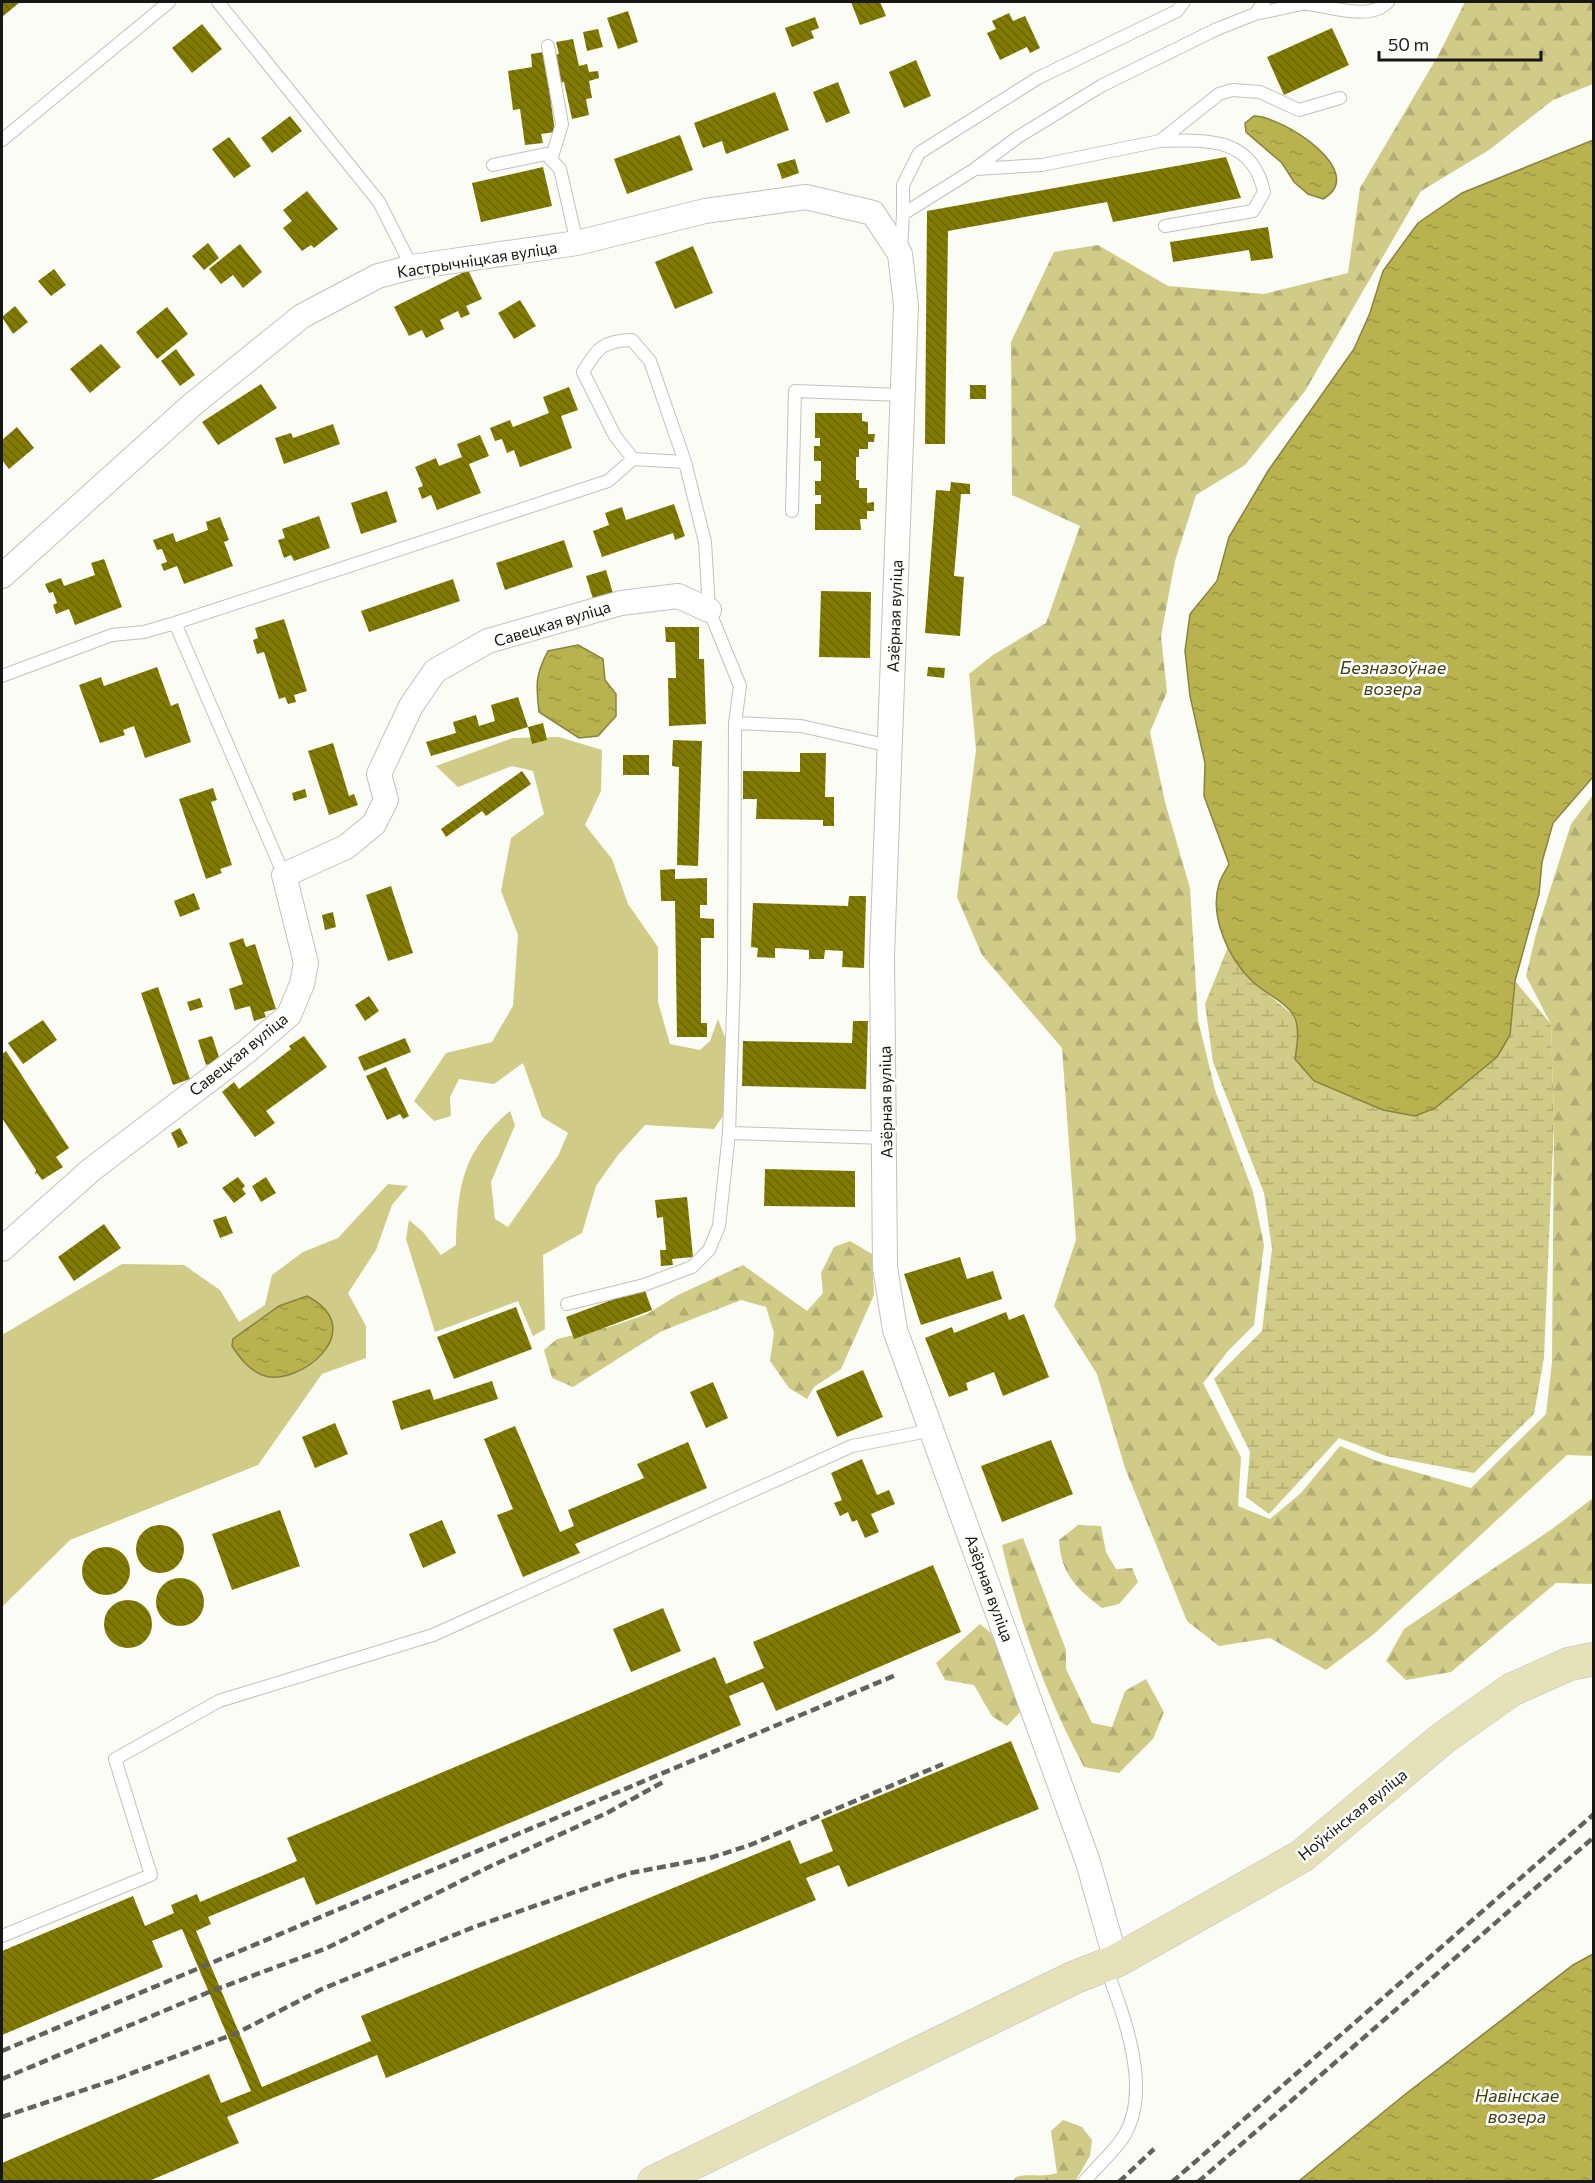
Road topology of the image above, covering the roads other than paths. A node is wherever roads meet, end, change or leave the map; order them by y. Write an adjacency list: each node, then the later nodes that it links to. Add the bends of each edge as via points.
1 (169, 2): 10 (lane)
2 (218, 2): 20 (lane, via 379,202)
3 (1184, 2): 16 (lane, via 1177,10 1038,78 920,153 903,185)
4 (1264, 2): 7 (lane)
5 (1388, 2): 6 (lane, via 1365,12)
6 (1310, 3): 7 (lane)
7 (1255, 14): 14 (lane, via 1101,86 1018,137)
8 (548, 46): 12 (lane, via 562,124)
9 (1340, 98): 11 (lane, via 1299,110 1260,92 1232,90 1219,94)
10 (2, 140)
11 (1160, 141): 14 (lane, via 1042,165); 17 (lane, via 1207,140 1238,149 1259,172 1264,192 1253,211)
12 (551, 160): 13 (lane, via 546,154); 18 (lane, via 560,169)
13 (492, 165)
14 (975, 169): 16 (lane)
15 (873, 213): 18 (street, Кастрычніцкая вуліца, via 806,197 705,211); 19 (street, Азёрная вуліца)
16 (903, 214): 19 (lane)
17 (1165, 226)
18 (577, 243): 20 (street, Кастрычніцкая вуліца)
19 (900, 254): 21 (street, Азёрная вуліца, via 906,305)
20 (412, 267): 25 (street, Кастрычніцкая вуліца, via 378,276 302,316 193,404)
21 (902, 395): 24 (lane, via 795,391); 30 (street, Азёрная вуліца)
22 (633, 459): 23 (lane); 23 (lane, via 615,436 583,372 596,350 612,341 632,340 650,361); 27 (lane, via 608,481)
23 (685, 462): 26 (lane, via 705,542)
24 (792, 511)
25 (2, 576)
26 (709, 610): 29 (lane, via 740,686); 31 (street, Савецкая вуліца, via 678,596 621,603 488,641 435,671 411,706 379,774 386,800 374,824 346,847)
27 (175, 623): 28 (lane, via 144,632 112,634); 31 (lane)
28 (2, 676)
29 (735, 723): 30 (lane, via 801,726); 32 (lane)
30 (890, 746): 33 (street, Азёрная вуліца, via 882,955)
31 (284, 875): 34 (street, Савецкая вуліца, via 306,963 289,1015 91,1170)
32 (729, 1133): 33 (lane); 35 (lane, via 719,1226 709,1250 682,1271)
33 (886, 1138): 36 (street, Азёрная вуліца, via 885,1267 895,1330)
34 (2, 1249)
35 (567, 1304)
36 (933, 1430): 38 (lane, via 852,1446 434,1635 219,1701 115,1759 151,1875); 39 (street, Азёрная вуліца, via 1088,1862)
37 (1593, 1659): 39 (main road, Ноўкінская вуліца, via 1569,1664 1511,1690 1442,1740 1302,1856)
38 (2, 1936)
39 (1110, 1963): 40 (main road, Ноўкінская вуліца); 41 (lane, via 1135,2062 1137,2101 1124,2136)
40 (654, 2181)
41 (1084, 2181)

